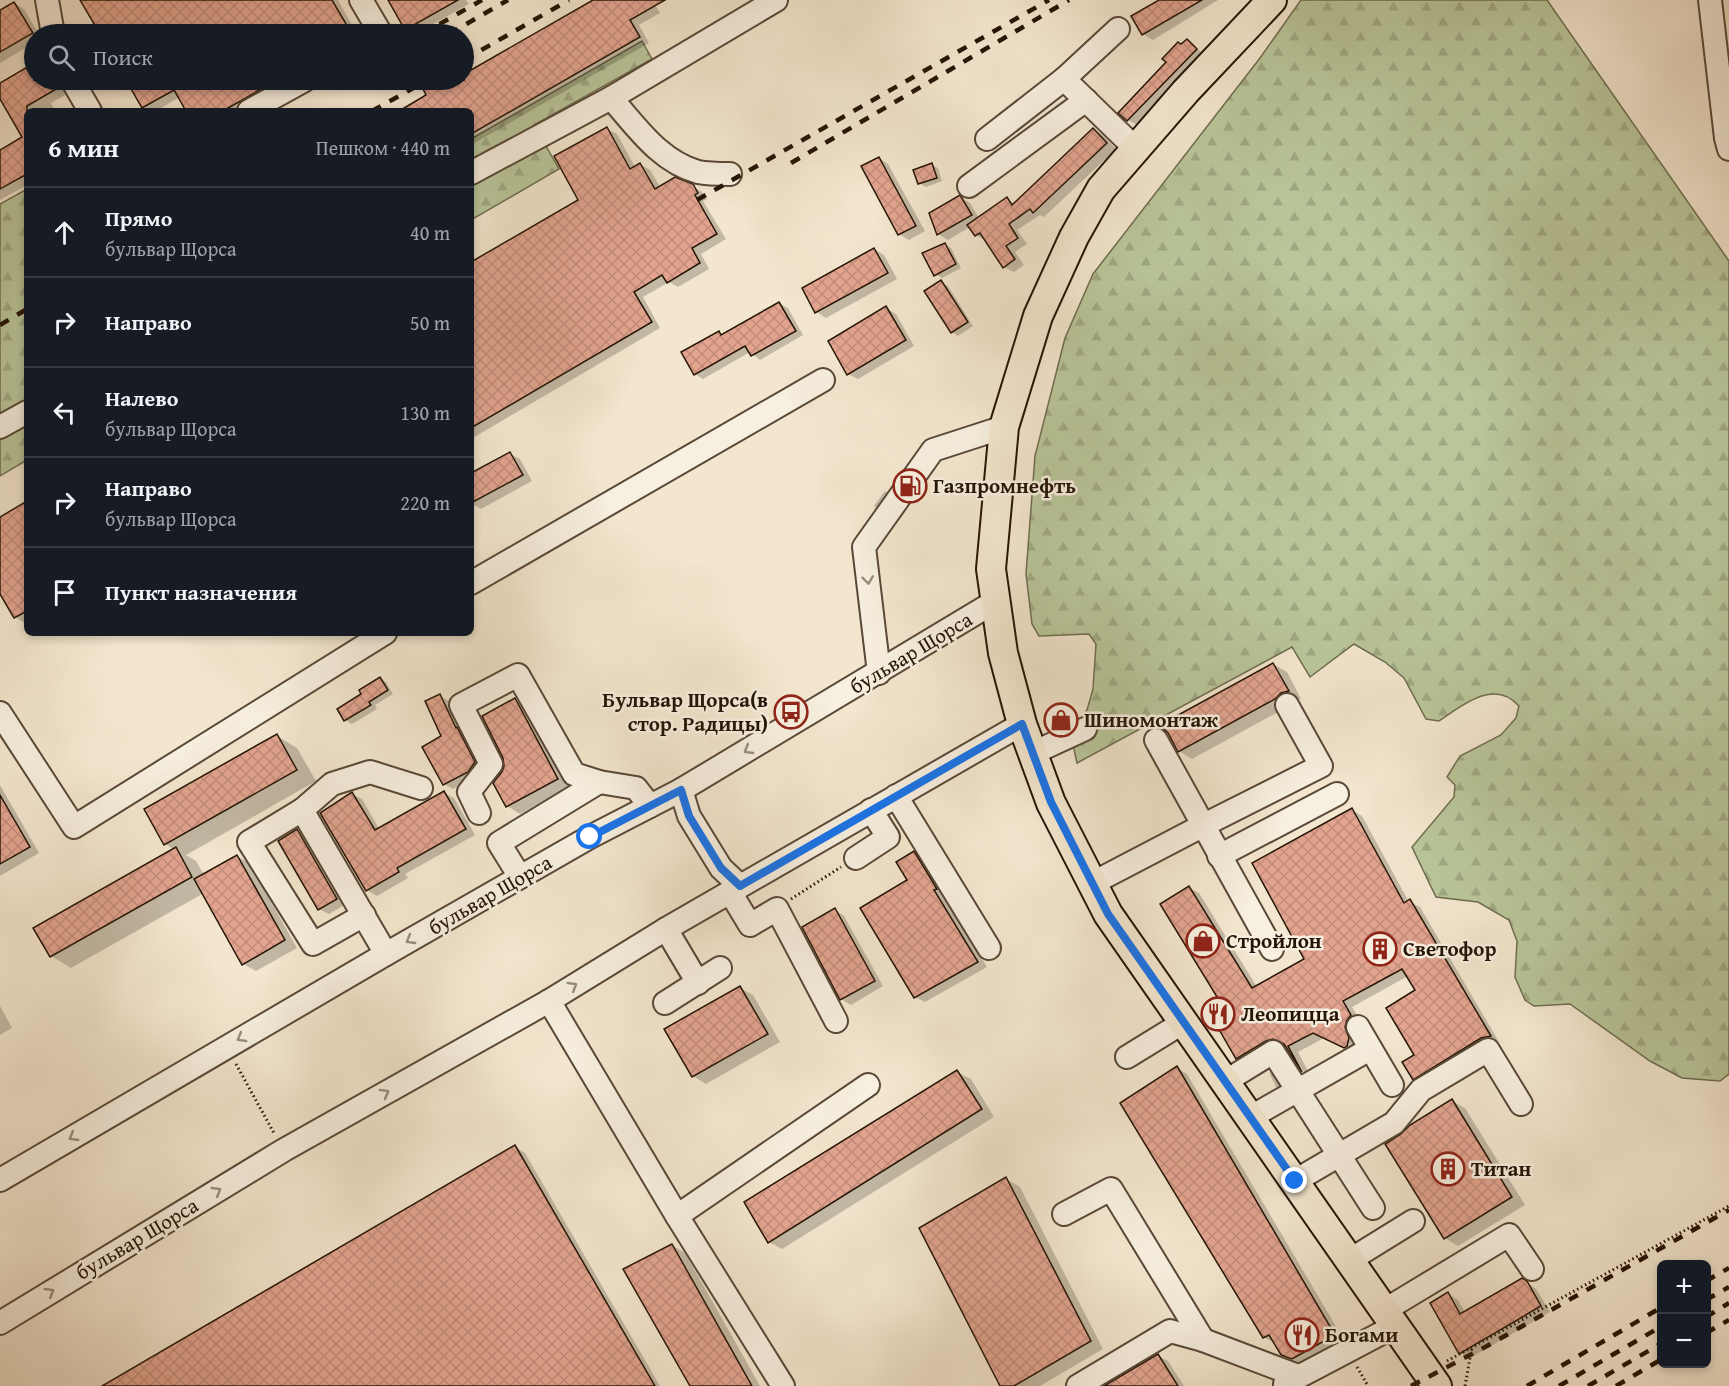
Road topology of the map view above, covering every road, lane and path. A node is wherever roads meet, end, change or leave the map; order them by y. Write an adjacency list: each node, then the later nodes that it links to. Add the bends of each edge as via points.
1 (48, 0): 6 (street)
2 (361, 0): 7 (street)
3 (776, 0): 12 (street)
4 (1272, 0): 17 (main road)
5 (1710, 0): 18 (street)
6 (52, 24)
7 (375, 24)
8 (1118, 28): 9 (street)
9 (1064, 79): 13 (street); 16 (street)
10 (78, 90): 14 (street)
11 (287, 90): 15 (street)
12 (611, 98): 19 (street); 20 (street, via 652,145 675,162 699,172)
13 (1086, 100): 17 (street); 21 (street)
14 (88, 108)
15 (254, 108)
16 (987, 139)
17 (1135, 148): 25 (main road, via 1101,189 1074,237 1038,316)
18 (1729, 149)
19 (474, 170)
20 (730, 174)
21 (969, 186)
22 (823, 380): 26 (street)
23 (24, 414): 24 (street)
24 (0, 427)
25 (1004, 427): 27 (main road, via 991,569); 29 (street, one-way to 29, via 933,450 864,547)
26 (474, 581)
27 (996, 601): 29 (street, бульвар Щорса); 32 (main road, бульвар Щорса)
28 (379, 636): 31 (street, via 74,827)
29 (879, 673): 38 (street, бульвар Щорса, one-way to 38)
30 (1287, 705): 45 (street, via 1321,766)
31 (0, 713)
32 (1022, 724): 35 (main road, бульвар Щорса); 40 (street, бульвар Щорса)
33 (1085, 729): 35 (street)
34 (1156, 740): 45 (street)
35 (1032, 753): 49 (main road, бульвар Щорса)
36 (599, 782): 41 (street, via 636,788); 44 (street, via 574,774 518,675 461,705 491,764 469,792); 48 (street, via 499,843)
37 (421, 788): 42 (street, via 370,772 332,784)
38 (681, 790): 41 (street, бульвар Щорса); 50 (street, via 689,816)
39 (1337, 794): 46 (street)
40 (896, 796): 43 (street, бульвар Щорса); 54 (street)
41 (650, 806): 48 (street, бульвар Щорса)
42 (302, 810): 52 (street); 52 (street, via 249,842 313,944)
43 (871, 810): 47 (street, via 888,837); 50 (street, бульвар Щорса)
44 (479, 813)
45 (1202, 826): 46 (street); 49 (street)
46 (1219, 856): 55 (street)
47 (856, 858): 51 (path)
48 (520, 877): 56 (street, бульвар Щорса, one-way to 56)
49 (1091, 884): 62 (main road, бульвар Щорса)
50 (735, 889): 51 (street, via 750,925); 53 (street, бульвар Щорса)
51 (777, 909): 61 (street)
52 (364, 915): 56 (street)
53 (666, 929): 58 (street); 59 (street, бульвар Щорса, one-way to 53)
54 (989, 948)
55 (1272, 949)
56 (386, 954): 64 (street, бульвар Щорса, one-way to 64)
57 (720, 968): 58 (street)
58 (698, 983): 60 (street)
59 (549, 1000): 73 (street, бульвар Щорса, one-way to 59); 80 (street)
60 (664, 1003)
61 (836, 1021)
62 (1184, 1022): 66 (street); 67 (main road, бульвар Щорса)
63 (1358, 1027): 65 (street)
64 (227, 1046): 73 (path); 75 (street, бульвар Щорса, one-way to 75)
65 (1370, 1048): 69 (street); 70 (street)
66 (1127, 1057)
67 (1226, 1081): 70 (street, via 1273,1052); 72 (main road, бульвар Щорса)
68 (868, 1085): 80 (street)
69 (1392, 1085)
70 (1297, 1090): 72 (street); 74 (street)
71 (1521, 1104): 74 (street, via 1488,1050 1421,1090 1394,1123)
72 (1251, 1117): 76 (main road, бульвар Щорса)
73 (284, 1150): 85 (street, бульвар Щорса, one-way to 73)
74 (1339, 1156): 76 (street); 78 (street)
75 (0, 1180)
76 (1295, 1181): 82 (main road, бульвар Щорса)
77 (1729, 1206): 87 (path)
78 (1373, 1208)
79 (1064, 1214): 86 (street, via 1111,1190)
80 (677, 1216): 90 (street)
81 (1413, 1221): 82 (street)
82 (1350, 1260): 84 (main road, бульвар Щорса)
83 (1532, 1269): 84 (street, via 1509,1235)
84 (1390, 1318): 88 (main road, бульвар Щорса); 89 (street)
85 (0, 1323)
86 (1203, 1340): 89 (street); 91 (street, via 1170,1331)
87 (1472, 1347): 88 (path); 92 (path)
88 (1432, 1379)
89 (1290, 1381)
90 (783, 1386)
91 (1078, 1386)
92 (1465, 1386)

